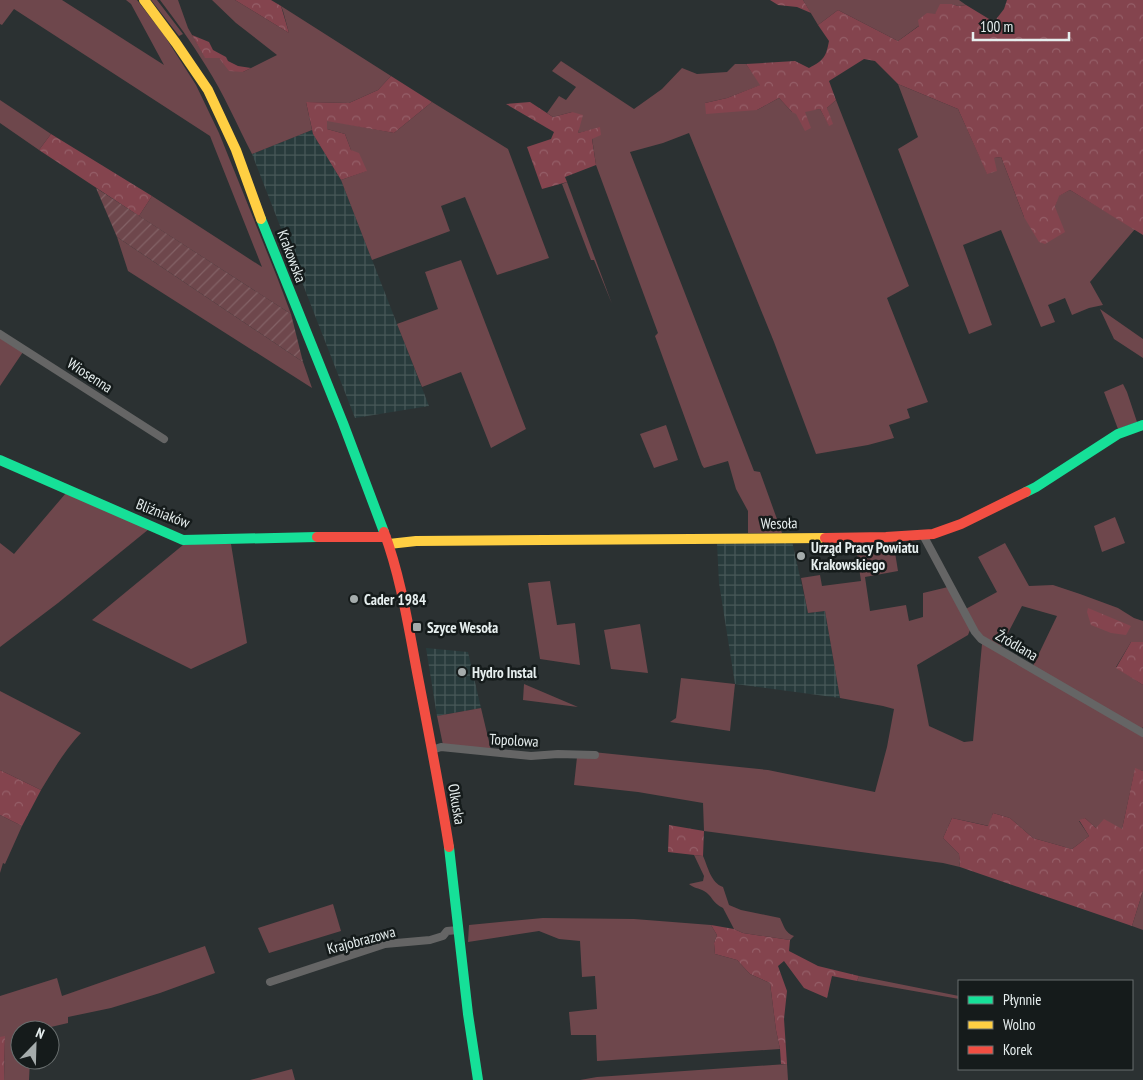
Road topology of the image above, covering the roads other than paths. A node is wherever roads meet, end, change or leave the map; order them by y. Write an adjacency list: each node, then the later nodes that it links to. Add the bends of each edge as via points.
1 (144, 0): 7 (street, Krakowska, via 208,90 236,150)
2 (0, 334): 4 (street, Wiosenna)
3 (1143, 425): 6 (street, Wesoła, via 1118,434 1036,487 961,524)
4 (164, 439)
5 (1, 463): 7 (street, Bliźniaków, via 184,540 288,537)
6 (922, 535): 7 (street, Wesoła); 8 (street, Źródlana, via 981,639)
7 (387, 540): 9 (street, Olkuska, via 407,616)
8 (1143, 733)
9 (432, 750): 10 (street, Topolowa, via 440,747 531,756); 11 (street, Olkuska, via 450,857)
10 (596, 755)
11 (458, 930): 12 (street, Krajobrazowa, via 447,931 443,936 430,940 385,944); 13 (street, Olkuska)
12 (270, 982)
13 (478, 1080)

